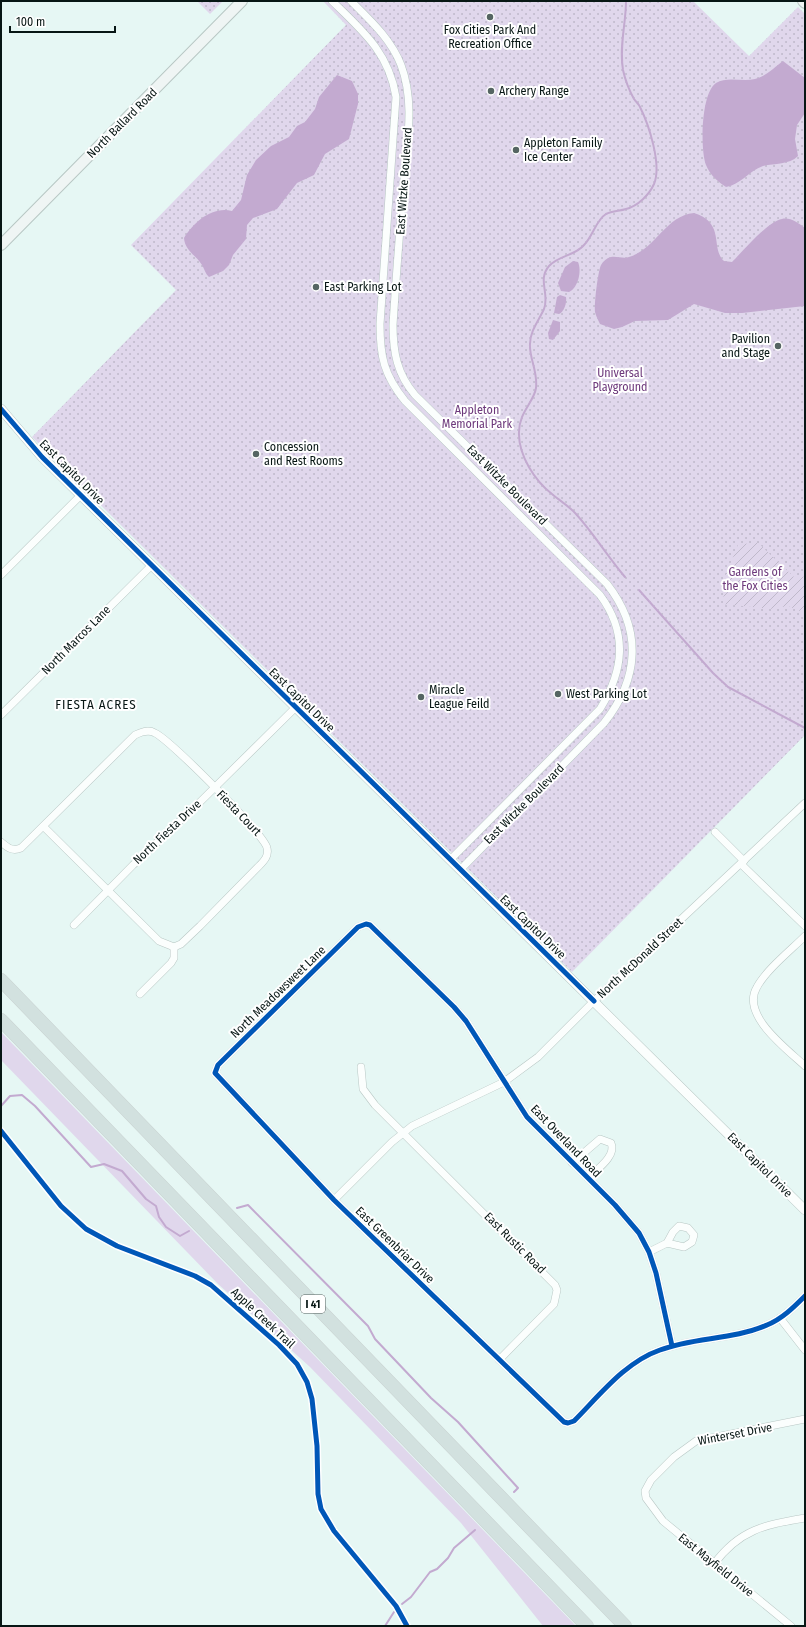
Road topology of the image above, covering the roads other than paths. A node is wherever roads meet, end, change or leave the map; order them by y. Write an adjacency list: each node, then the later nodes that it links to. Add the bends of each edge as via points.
1 (242, 1): 4 (main road, North Ballard Road)
2 (332, 1): 16 (street, East Witzke Boulevard, via 380,51 390,72 396,97 380,324 381,358 387,374 405,401 600,595 610,611 620,641 620,660 615,680 600,709)
3 (351, 1): 18 (street, East Witzke Boulevard, via 391,45 401,65 408,92 393,325 394,351 399,369 415,394 607,584 616,595 625,614 633,646 628,683 617,707)
4 (1, 245)
5 (1, 409): 6 (street, East Capitol Drive, via 42,457)
6 (81, 495): 7 (street, East Capitol Drive); 8 (street)
7 (152, 565): 9 (street, East Capitol Drive); 10 (street, North Marcos Lane)
8 (1, 575)
9 (296, 707): 11 (street, North Fiesta Drive); 16 (street, East Capitol Drive)
10 (1, 715)
11 (214, 787): 13 (street, Fiesta Court, via 164,738 153,732 140,732); 19 (street, North Fiesta Drive); 24 (street, Fiesta Court, via 264,839 268,855 200,926 181,944)
12 (805, 803): 17 (street, North McDonald Street)
13 (44, 827): 15 (street, Fiesta Court, via 16,850); 19 (street)
14 (715, 832): 17 (street)
15 (1, 842)
16 (450, 860): 18 (street, East Capitol Drive)
17 (743, 862): 22 (street); 27 (street, North McDonald Street)
18 (460, 870): 27 (street, East Capitol Drive)
19 (108, 890): 20 (street, North Fiesta Drive); 24 (street, via 160,941)
20 (74, 925)
21 (358, 926): 31 (street, North Meadowsweet Lane, via 224,1058); 32 (street, East Overland Road, via 366,924 376,929 454,1007 466,1021)
22 (805, 926)
23 (805, 936): 29 (street, via 757,985 753,1007 760,1021)
24 (174, 947): 26 (street, via 174,958 171,963)
25 (1, 980): 50 (highway, I 41)
26 (140, 994)
27 (594, 1001): 32 (street, North McDonald Street, via 538,1057); 37 (street, East Capitol Drive)
28 (4, 1025): 49 (highway, I 41)
29 (805, 1066)
30 (361, 1067): 33 (street, East Rustic Road, via 361,1081 368,1096)
31 (215, 1073): 36 (street, East Greenbriar Drive)
32 (504, 1082): 33 (street, North McDonald Street, via 428,1117); 34 (street, East Overland Road, via 530,1120)
33 (403, 1133): 36 (street, North McDonald Street); 44 (street, East Rustic Road, via 555,1284 557,1290 554,1304)
34 (572, 1163): 35 (street, East Overland Road); 35 (street, via 600,1138 611,1143 610,1156)
35 (588, 1178): 39 (street, East Overland Road, via 634,1225)
36 (334, 1200): 44 (street, East Greenbriar Drive)
37 (805, 1210)
38 (668, 1243): 39 (street)
39 (649, 1252): 42 (street, East Overland Road)
40 (805, 1296): 41 (street)
41 (780, 1318): 42 (street, via 752,1330); 43 (street)
42 (672, 1346): 44 (street, East Greenbriar Drive, via 653,1352 635,1363 574,1421 568,1423)
43 (805, 1350)
44 (499, 1360)
45 (805, 1419): 46 (street, Winterset Drive, via 696,1441 674,1457 651,1480 645,1491)
46 (646, 1498): 48 (street, East Mayfield Drive, via 662,1521)
47 (805, 1518): 48 (street, via 764,1526 742,1535)
48 (714, 1564): 51 (street, East Mayfield Drive)
49 (588, 1626)
50 (625, 1626)
51 (791, 1626)

